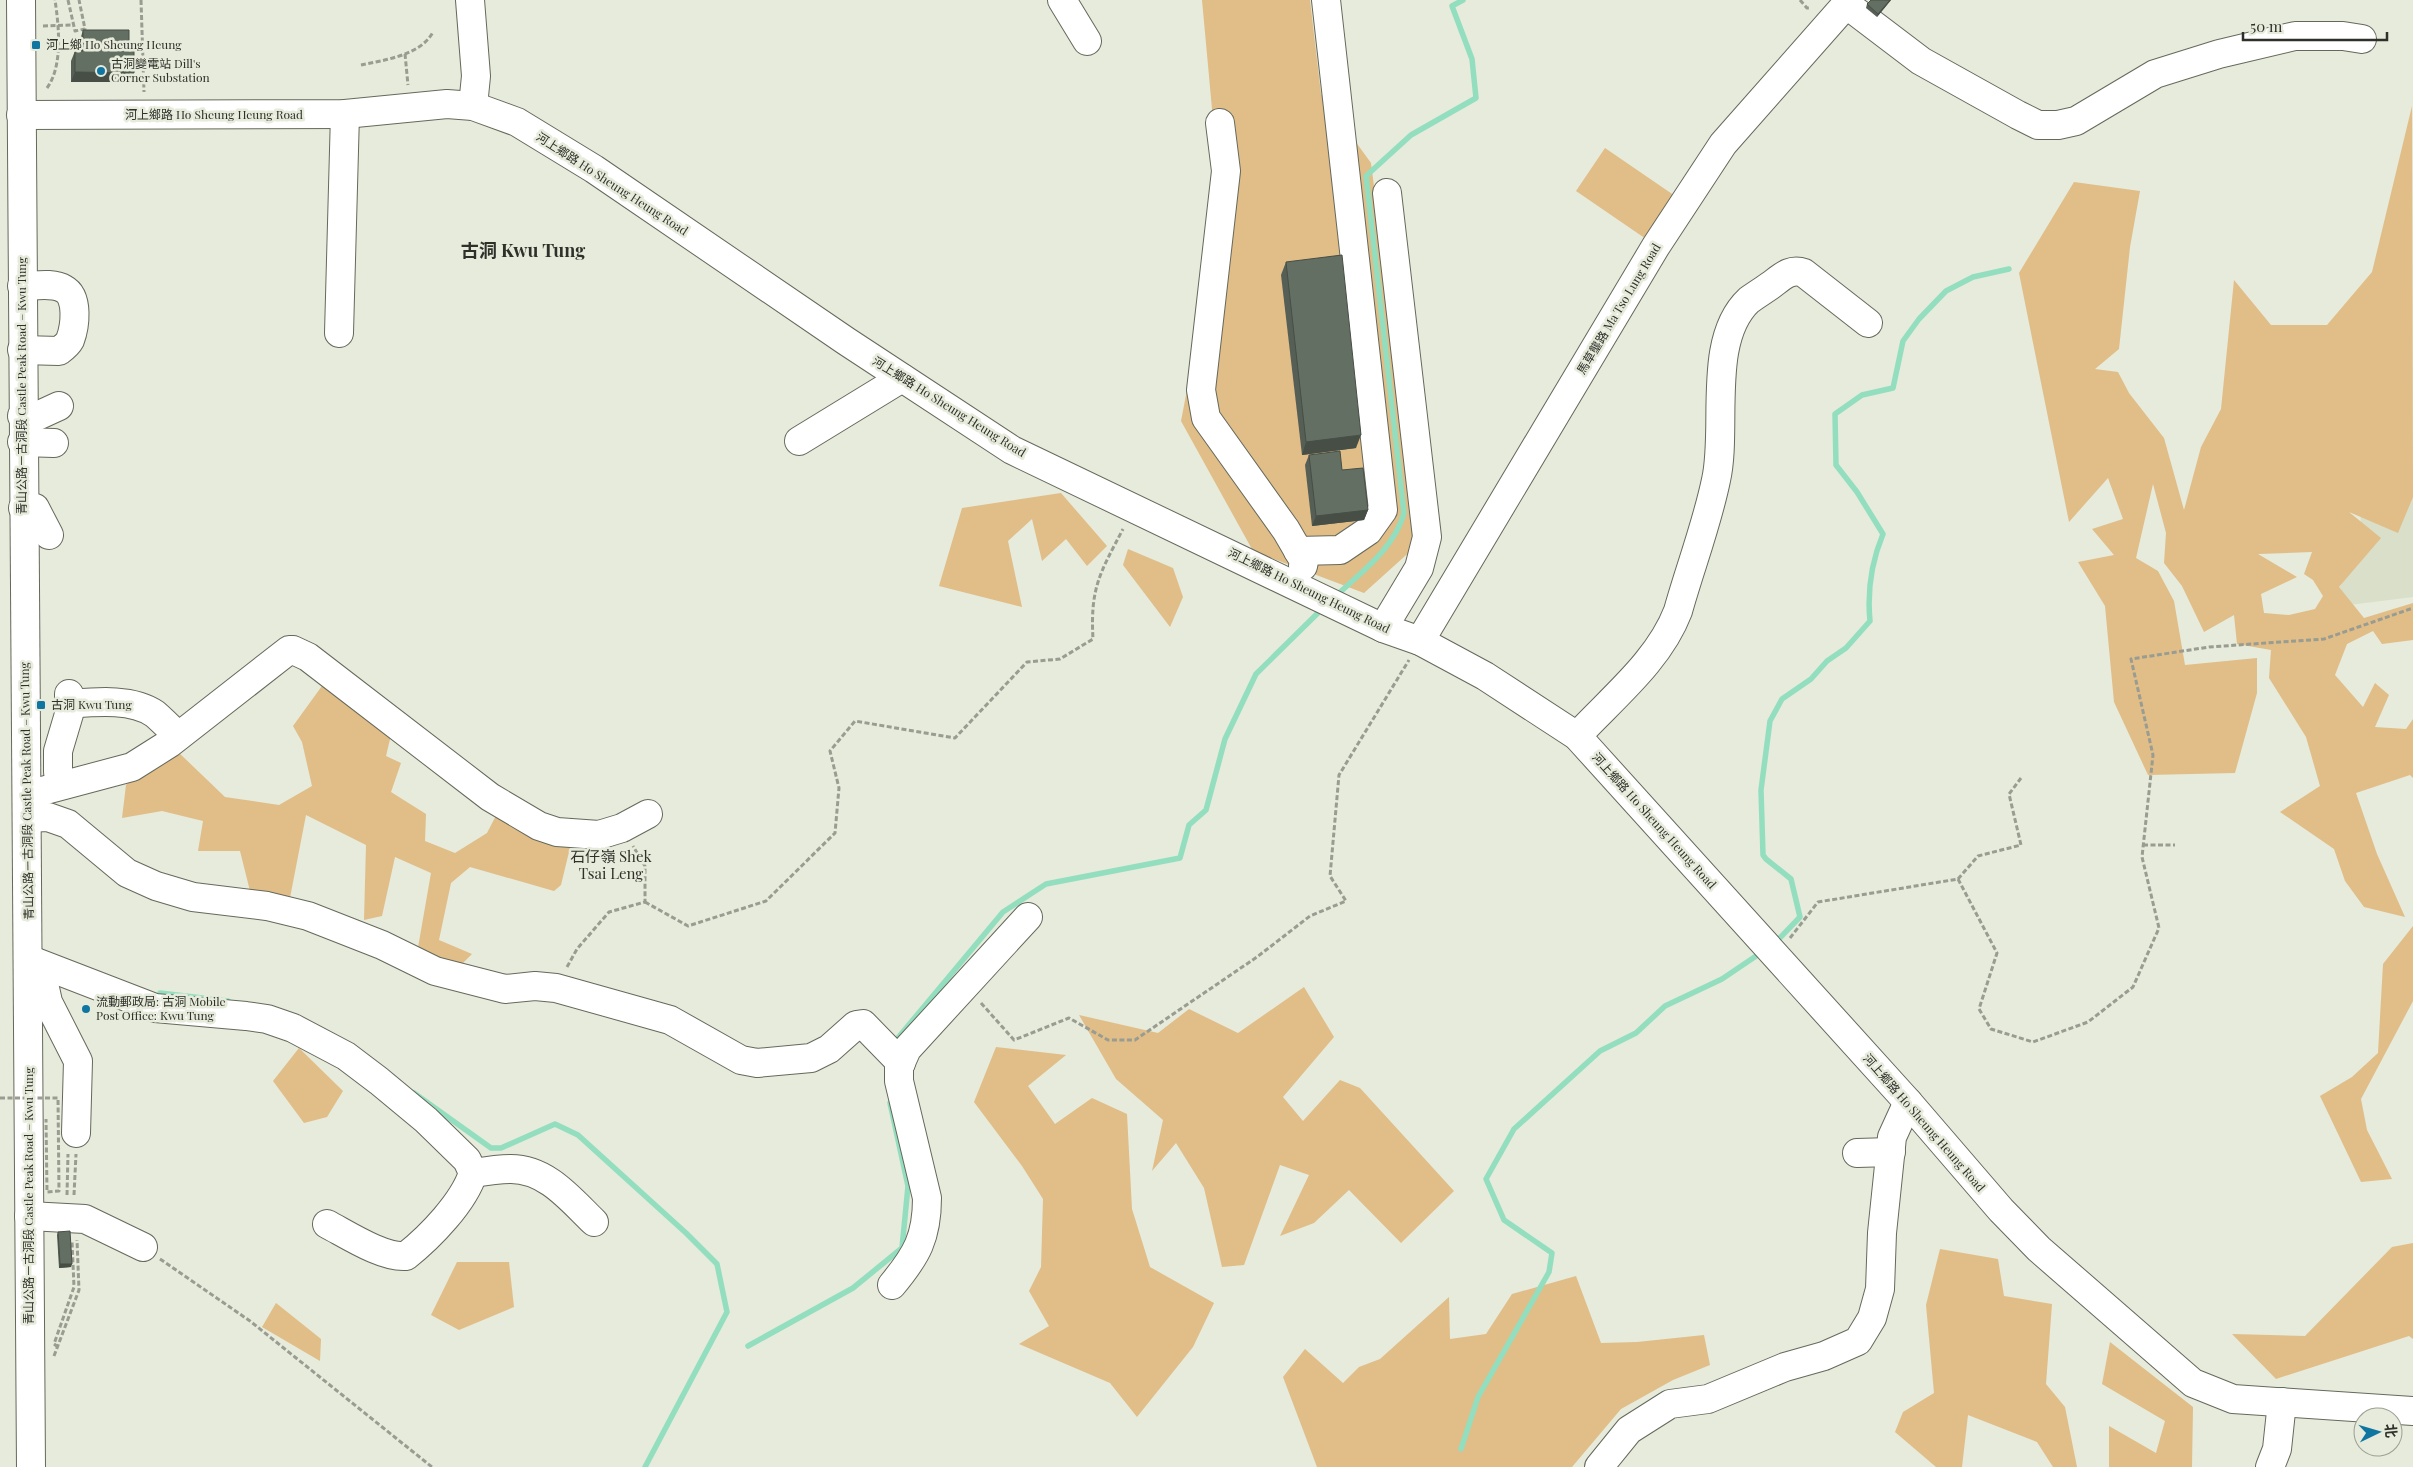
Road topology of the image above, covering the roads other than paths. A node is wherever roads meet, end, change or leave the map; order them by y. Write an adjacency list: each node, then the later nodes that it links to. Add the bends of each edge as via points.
1 (21, 0): 10 (street, 青山公路－古洞段 Castle Peak Road – Kwu Tung)
2 (470, 0): 8 (street, via 476,76)
3 (1062, 0): 7 (street)
4 (1326, 0): 24 (street, via 1384,510 1368,531 1340,550)
5 (1848, 2): 6 (street, via 1921,61 2038,125 2076,121 2155,74 2219,54 2295,36); 27 (street, 馬草壟路 Ma Tso Lung Road, via 1723,144 1656,246)
6 (2362, 39)
7 (1087, 41)
8 (473, 106): 9 (street, 河上鄉路 Ho Sheung Heung Road, via 447,104); 17 (street, 河上鄉路 Ho Sheung Heung Road, via 517,122 594,169)
9 (345, 114): 10 (street, 河上鄉路 Ho Sheung Heung Road); 15 (street)
10 (21, 115): 13 (street, 青山公路－古洞段 Castle Peak Road – Kwu Tung)
11 (1220, 123): 24 (street, via 1226,171 1201,390 1206,418)
12 (1387, 193): 26 (street, via 1426,537 1419,568)
13 (22, 286): 16 (street, 青山公路－古洞段 Castle Peak Road – Kwu Tung); 16 (street, via 64,289 70,293 74,306 70,341 60,351)
14 (1868, 323): 29 (street, via 1798,271 1789,272 1749,301 1736,317 1724,355 1717,479 1678,611 1655,653)
15 (339, 332)
16 (22, 350): 19 (street, 青山公路－古洞段 Castle Peak Road – Kwu Tung)
17 (902, 378): 20 (street); 25 (street, 河上鄉路 Ho Sheung Heung Road, via 1012,450)
18 (60, 406): 19 (street, via 35,417)
19 (22, 429): 21 (street); 22 (street, 青山公路－古洞段 Castle Peak Road – Kwu Tung)
20 (799, 441)
21 (54, 443)
22 (23, 508): 23 (street, via 35,508); 31 (street, 青山公路－古洞段 Castle Peak Road – Kwu Tung)
23 (49, 535)
24 (1298, 551): 25 (street, via 1304,562)
25 (1296, 586): 26 (street, 河上鄉路 Ho Sheung Heung Road)
26 (1383, 628): 27 (street, 河上鄉路 Ho Sheung Heung Road)
27 (1420, 642): 29 (street, 河上鄉路 Ho Sheung Heung Road, via 1485,676)
28 (178, 736): 30 (street, via 154,714 140,708 110,701 69,699 69,714 58,751); 31 (street, via 132,767); 32 (street, via 289,650 294,650 308,657 490,797 539,826 557,832 599,835 622,828)
29 (1577, 736): 36 (street, 河上鄉路 Ho Sheung Heung Road)
30 (58, 772)
31 (27, 807): 34 (street, 青山公路－古洞段 Castle Peak Road – Kwu Tung); 35 (street, via 68,824 127,873 175,892 267,906 308,916 382,945 424,968 505,990 535,986 556,988 670,1020 741,1060 757,1063 811,1058 821,1054 856,1025 863,1024)
32 (648, 814)
33 (1028, 918): 35 (street, via 907,1049)
34 (34, 962): 37 (street, via 48,1002 78,1061); 40 (street, via 155,1008 267,1019 293,1028 346,1056 379,1081 467,1160); 41 (street, 青山公路－古洞段 Castle Peak Road – Kwu Tung)
35 (901, 1063): 45 (street, via 900,1081 927,1198 927,1217 915,1256)
36 (1908, 1102): 38 (street, via 1892,1137); 46 (street, 河上鄉路 Ho Sheung Heung Road, via 2039,1249 2193,1383 2234,1399)
37 (76, 1133)
38 (1891, 1152): 39 (street); 49 (street, via 1880,1289 1872,1318 1858,1341 1708,1399 1670,1404 1629,1430)
39 (1857, 1153)
40 (473, 1173): 42 (street, via 513,1169 539,1176 555,1185); 43 (street, via 459,1201 406,1256 384,1252)
41 (29, 1216): 44 (street, via 85,1219); 48 (street, 青山公路－古洞段 Castle Peak Road – Kwu Tung)
42 (594, 1222)
43 (327, 1224)
44 (143, 1247)
45 (892, 1285)
46 (2282, 1402): 47 (street, 河上鄉路 Ho Sheung Heung Road); 50 (street, via 2277,1449)
47 (2413, 1410)
48 (31, 1467)
49 (1599, 1467)
50 (2270, 1467)

